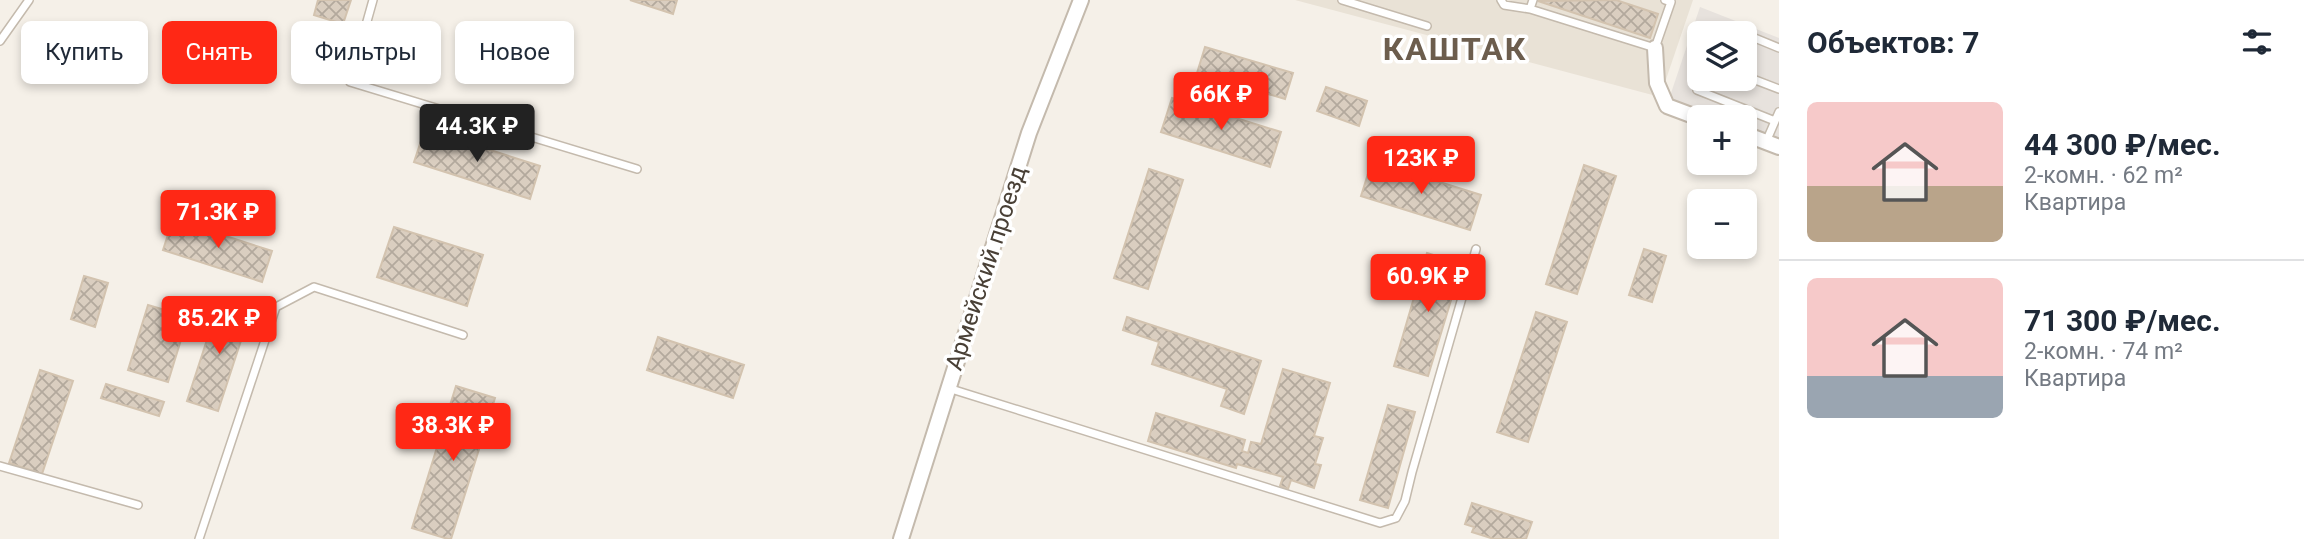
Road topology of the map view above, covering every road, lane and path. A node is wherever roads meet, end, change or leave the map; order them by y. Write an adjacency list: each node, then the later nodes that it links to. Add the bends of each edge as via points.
1 (29, 0): 11 (lane)
2 (373, 0): 21 (lane, via 350,82)
3 (1081, 0): 24 (street, Армейский проезд, via 1029,133)
4 (1342, 0): 9 (lane)
5 (1501, 0): 8 (lane, via 1504,5)
6 (1532, 0): 8 (lane)
7 (1665, 0): 12 (lane, via 1671,2)
8 (1530, 9): 12 (lane)
9 (1427, 26)
10 (1757, 39): 13 (lane)
11 (0, 41)
12 (1655, 48): 18 (street, via 1657,83 1667,106)
13 (1779, 48)
14 (1757, 81): 15 (lane)
15 (1779, 89)
16 (1699, 91): 19 (lane)
17 (1779, 112): 19 (lane)
18 (1687, 113)
19 (1776, 125): 20 (lane)
20 (1773, 144)
21 (636, 169)
22 (1476, 249): 24 (lane, via 1405,502 1396,518 1380,523)
23 (463, 335): 27 (lane, via 314,287 276,307)
24 (948, 388): 28 (street, Армейский проезд)
25 (0, 466): 26 (lane)
26 (138, 505)
27 (199, 539)
28 (901, 539)

